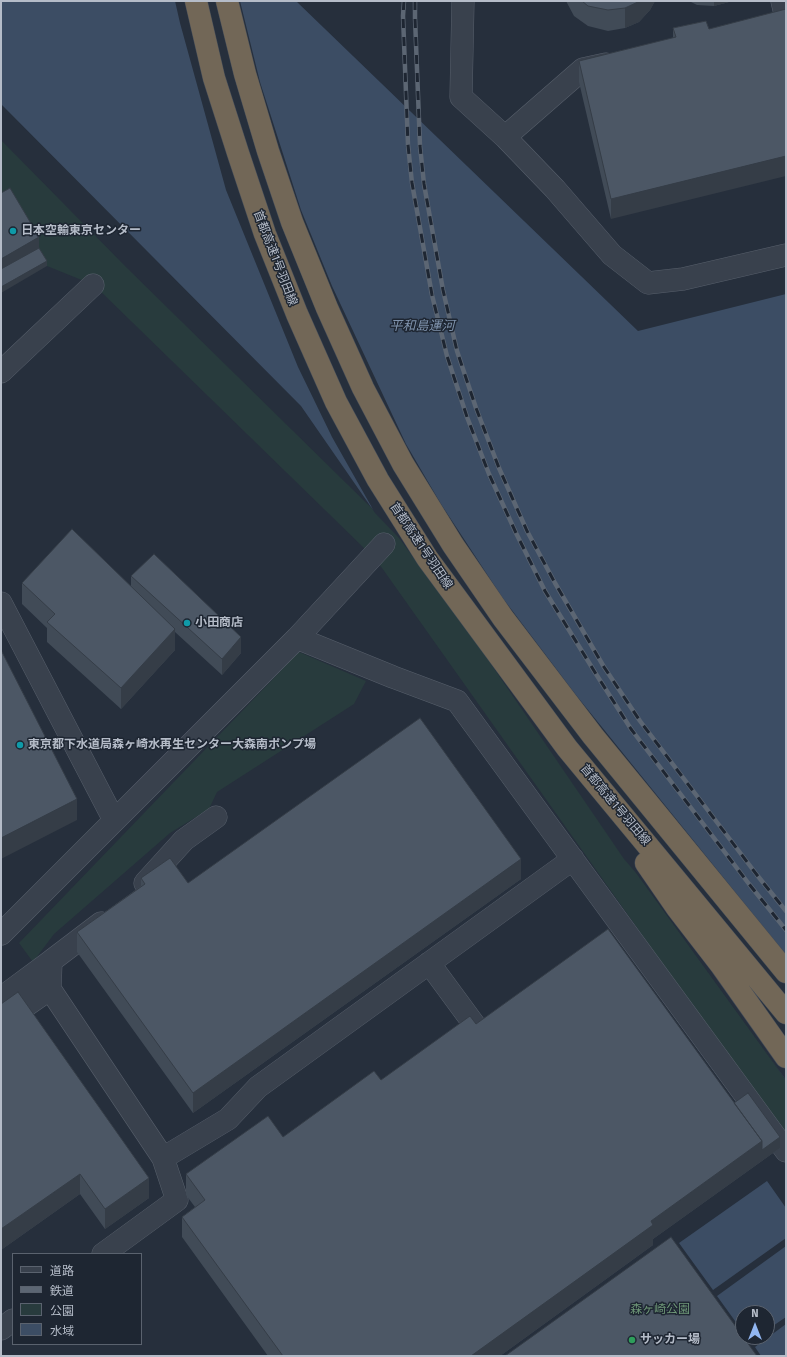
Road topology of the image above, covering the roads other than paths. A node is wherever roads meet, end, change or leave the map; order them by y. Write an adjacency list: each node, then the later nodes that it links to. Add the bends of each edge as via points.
1 (196, 1): 15 (highway, 首都高速1号羽田線, via 214,78 265,234 336,402 378,480 427,558)
2 (227, 1): 24 (highway, via 244,74 292,222 363,388 404,464 453,545 503,618 593,736)
3 (463, 1): 8 (street, via 461,97)
4 (782, 1): 5 (street)
5 (786, 18): 6 (street)
6 (764, 24)
7 (628, 58): 8 (street, via 583,70)
8 (505, 137): 9 (street, via 555,189 612,255 648,283 684,279)
9 (786, 255)
10 (94, 285): 11 (street)
11 (1, 372)
12 (384, 544): 14 (street)
13 (1, 603): 17 (street)
14 (297, 638): 17 (street); 18 (street, via 457,700)
15 (567, 748): 27 (highway, 首都高速1号羽田線); 30 (highway, via 677,908)
16 (216, 817): 19 (street, via 184,840)
17 (114, 820): 21 (street)
18 (573, 859): 23 (street); 31 (street)
19 (132, 898)
20 (114, 914): 22 (street)
21 (1, 934)
22 (51, 961): 25 (street); 26 (street)
23 (429, 963): 29 (street); 32 (street, via 258,1087 228,1119)
24 (786, 972)
25 (50, 989): 28 (street); 32 (street)
26 (1, 998)
27 (786, 1013)
28 (1, 1023)
29 (479, 1031)
30 (786, 1057)
31 (786, 1151)
32 (163, 1158): 33 (street, via 177,1200)
33 (104, 1253)
34 (12, 1321): 35 (street)
35 (1, 1329)

